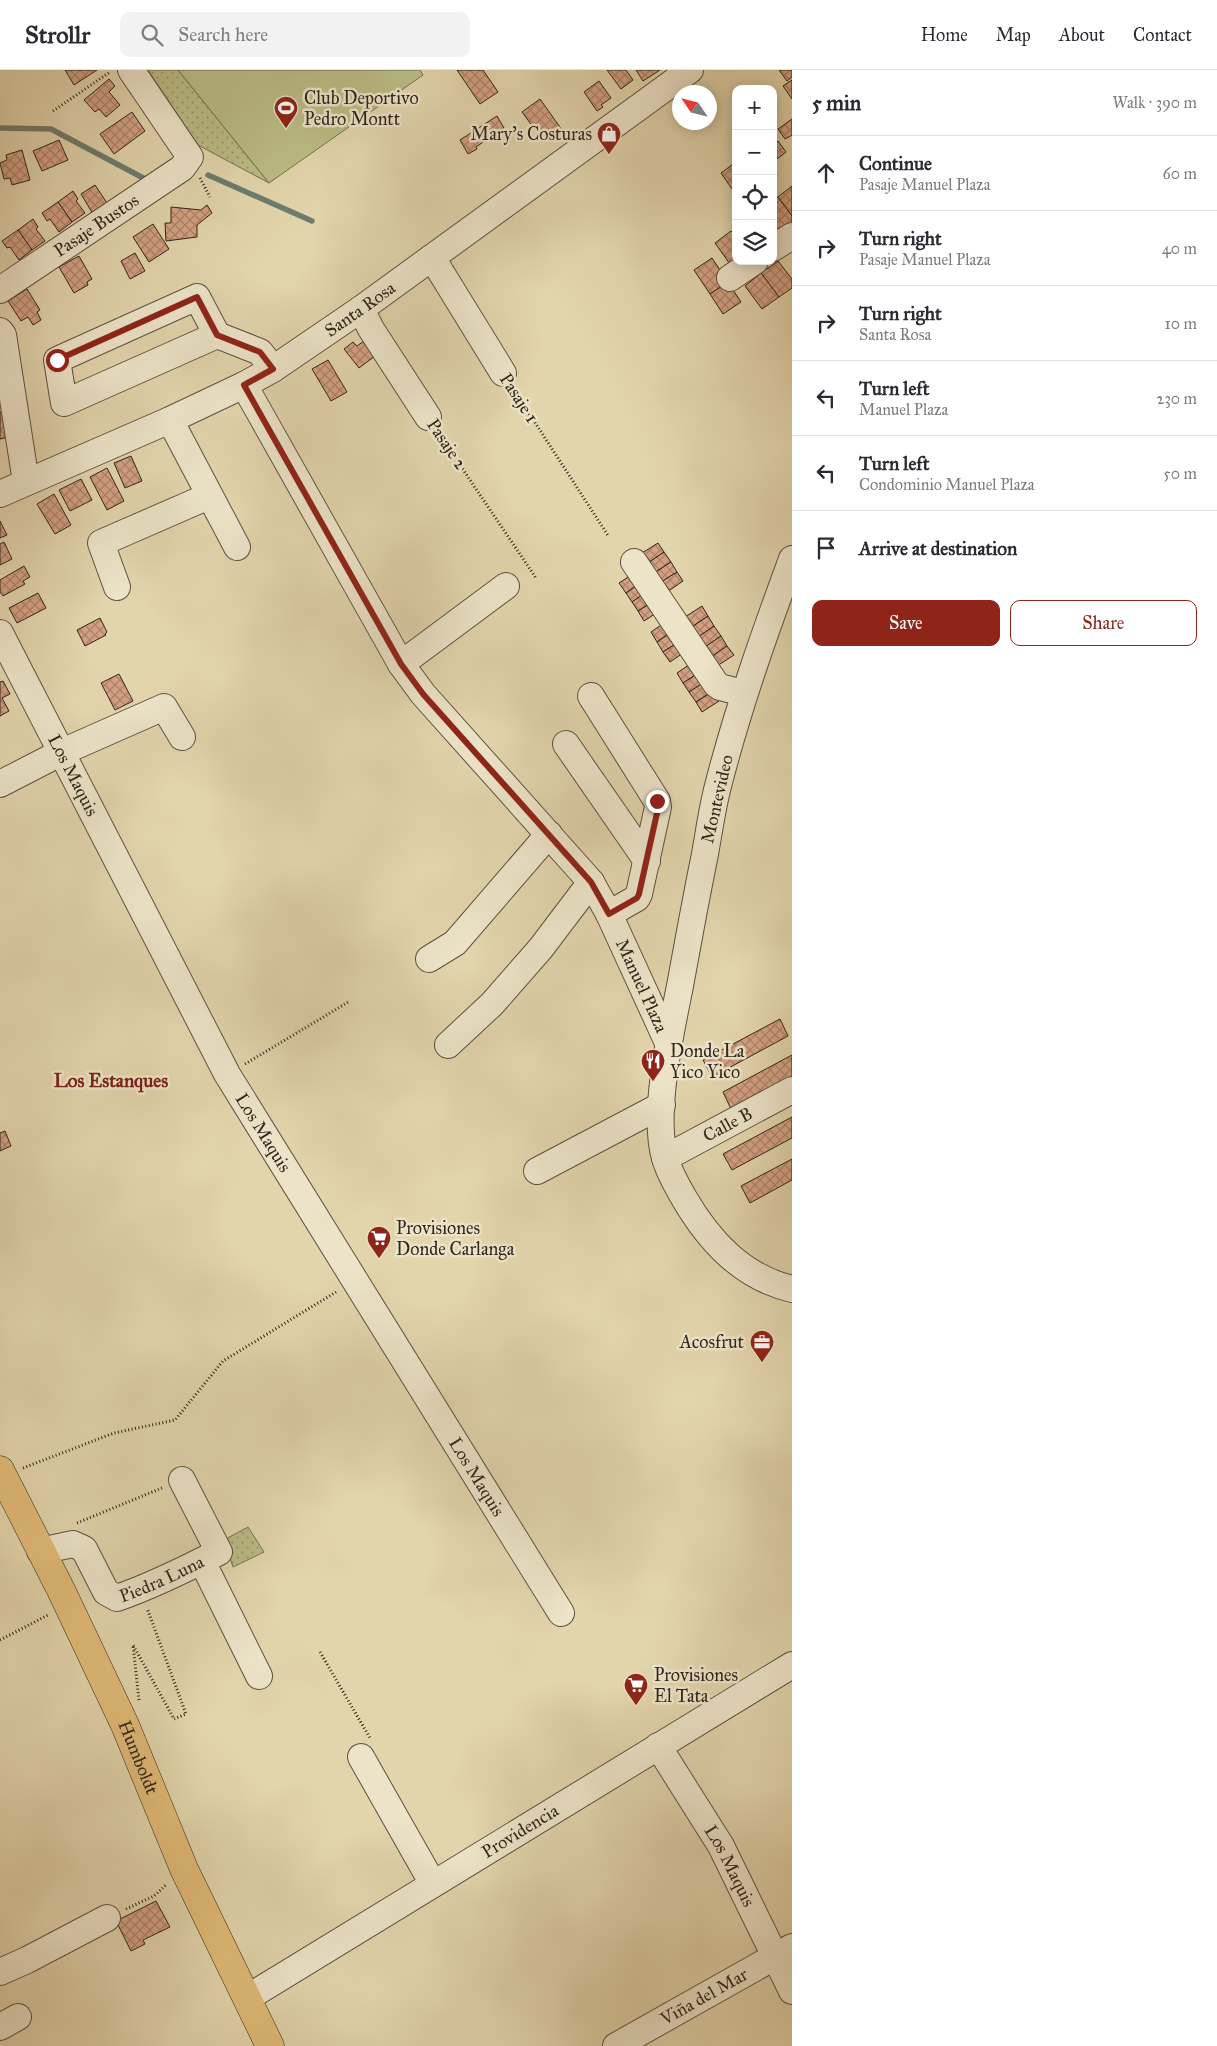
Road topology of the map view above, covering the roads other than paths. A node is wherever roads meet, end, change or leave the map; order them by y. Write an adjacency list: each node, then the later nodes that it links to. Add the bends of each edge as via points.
1 (131, 70): 8 (street, Pasaje Bustos, via 190,157 182,168)
2 (690, 70): 5 (street, Santa Rosa)
3 (792, 236): 4 (street)
4 (777, 245)
5 (431, 258): 9 (street, Santa Rosa); 13 (street, Pasaje 1)
6 (748, 265): 7 (street)
7 (730, 278)
8 (0, 290)
9 (360, 309): 12 (street, Santa Rosa); 15 (street, Pasaje 2)
10 (0, 331): 17 (street)
11 (217, 335): 11 (street, via 197,297 57,360 66,414); 12 (street, via 260,352)
12 (273, 369): 14 (street, Santa Rosa)
13 (503, 373)
14 (244, 385): 16 (street, Santa Rosa); 26 (street, Manuel Plaza)
15 (428, 416)
16 (170, 420): 17 (street, Santa Rosa); 19 (street)
17 (26, 482): 18 (street, Santa Rosa)
18 (0, 494)
19 (209, 496): 20 (street); 24 (street, via 101,543)
20 (237, 547)
21 (792, 559): 27 (street, Montevideo)
22 (634, 562): 27 (street, via 716,684)
23 (506, 586): 26 (street)
24 (117, 587)
25 (0, 633): 31 (street, Los Maquis)
26 (401, 664): 33 (street, Manuel Plaza, via 423,694)
27 (743, 694): 39 (street, Montevideo, via 717,789)
28 (591, 696): 34 (street, via 657,801)
29 (182, 737): 31 (street, via 164,706)
30 (566, 744): 34 (street)
31 (62, 752): 32 (street); 50 (street, Los Maquis, via 227,1074)
32 (0, 784)
33 (549, 834): 35 (street, Manuel Plaza); 37 (street, via 455,943)
34 (647, 861): 36 (street, via 637,898)
35 (591, 882): 36 (street, Manuel Plaza); 38 (street, via 541,948 492,1004)
36 (609, 914): 39 (street, Manuel Plaza)
37 (429, 959)
38 (448, 1045)
39 (669, 1045): 41 (street, Manuel Plaza)
40 (792, 1090): 43 (street, Calle B)
41 (663, 1097): 42 (street); 43 (street, Manuel Plaza); 44 (street)
42 (584, 1131)
43 (664, 1158): 45 (street, Manuel Plaza, via 698,1223 720,1248 744,1269)
44 (536, 1171)
45 (792, 1289)
46 (1, 1473): 48 (main road, Humboldt)
47 (182, 1480): 49 (street)
48 (40, 1551): 49 (street, Piedra Luna, via 73,1544 84,1548 106,1592 116,1598 141,1590); 60 (main road, Humboldt, via 125,1725 184,1869)
49 (211, 1556): 52 (street)
50 (561, 1613)
51 (792, 1665): 53 (street, Providencia)
52 (258, 1676)
53 (658, 1746): 55 (street, Providencia); 57 (street, Los Maquis)
54 (361, 1756): 55 (street)
55 (433, 1884): 60 (street, Providencia)
56 (108, 1918): 58 (street)
57 (783, 1952): 59 (street, Los Maquis); 62 (street, Viña del Mar)
58 (0, 1972)
59 (792, 1991)
60 (248, 1998): 61 (main road, Humboldt)
61 (270, 2046)
62 (616, 2046)

